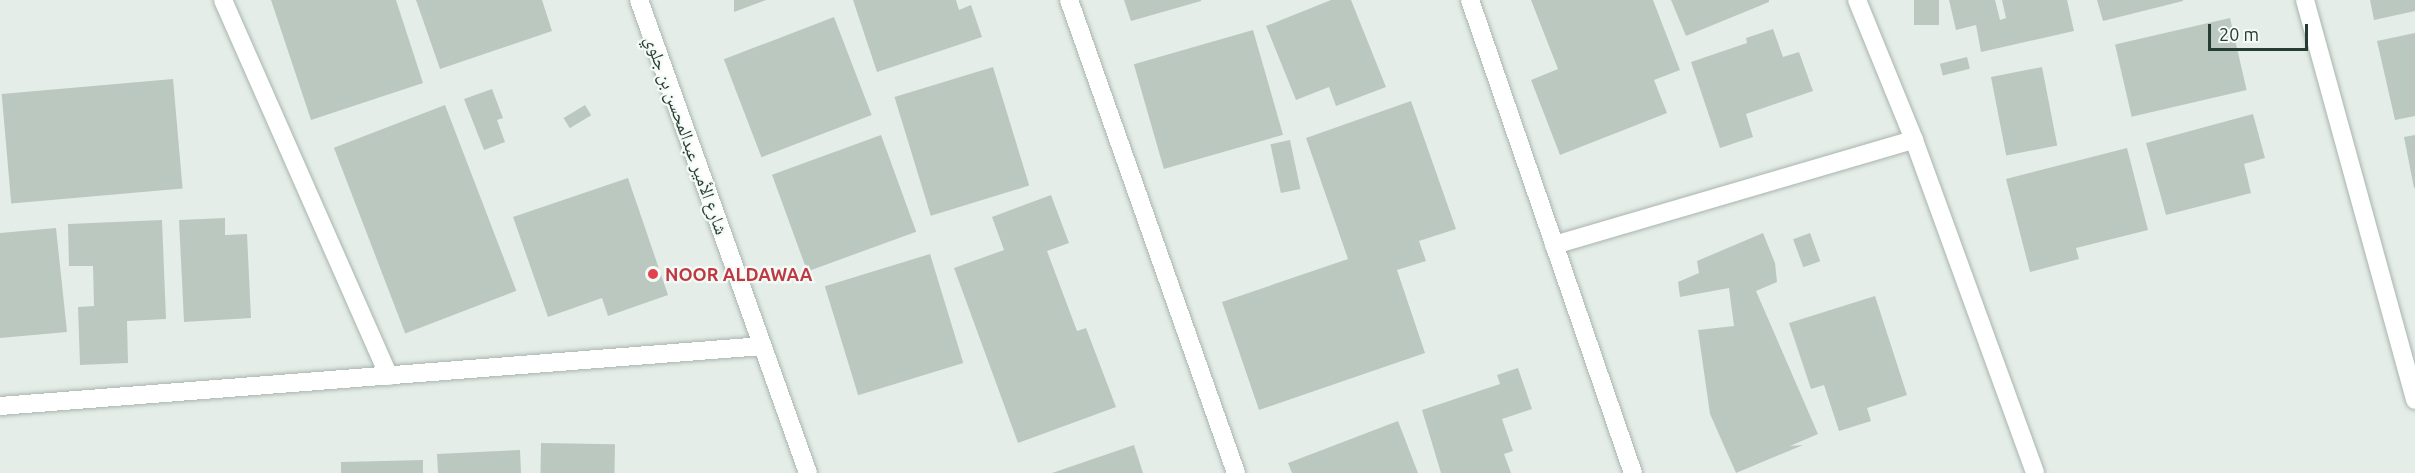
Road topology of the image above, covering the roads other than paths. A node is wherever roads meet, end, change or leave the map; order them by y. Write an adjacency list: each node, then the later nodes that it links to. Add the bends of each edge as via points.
1 (223, 0): 10 (street)
2 (639, 0): 9 (street, شارع الأمير عبدالمحسن بن جلوي)
3 (1070, 0): 14 (street)
4 (1470, 0): 8 (street)
5 (1857, 0): 7 (street)
6 (2305, 0): 11 (street)
7 (1914, 140): 8 (street); 16 (street)
8 (1554, 245): 15 (street)
9 (762, 346): 10 (street); 13 (street, شارع الأمير عبدالمحسن بن جلوي)
10 (389, 376): 12 (street)
11 (2415, 400)
12 (0, 406)
13 (808, 473)
14 (1236, 473)
15 (1633, 473)
16 (2035, 473)

